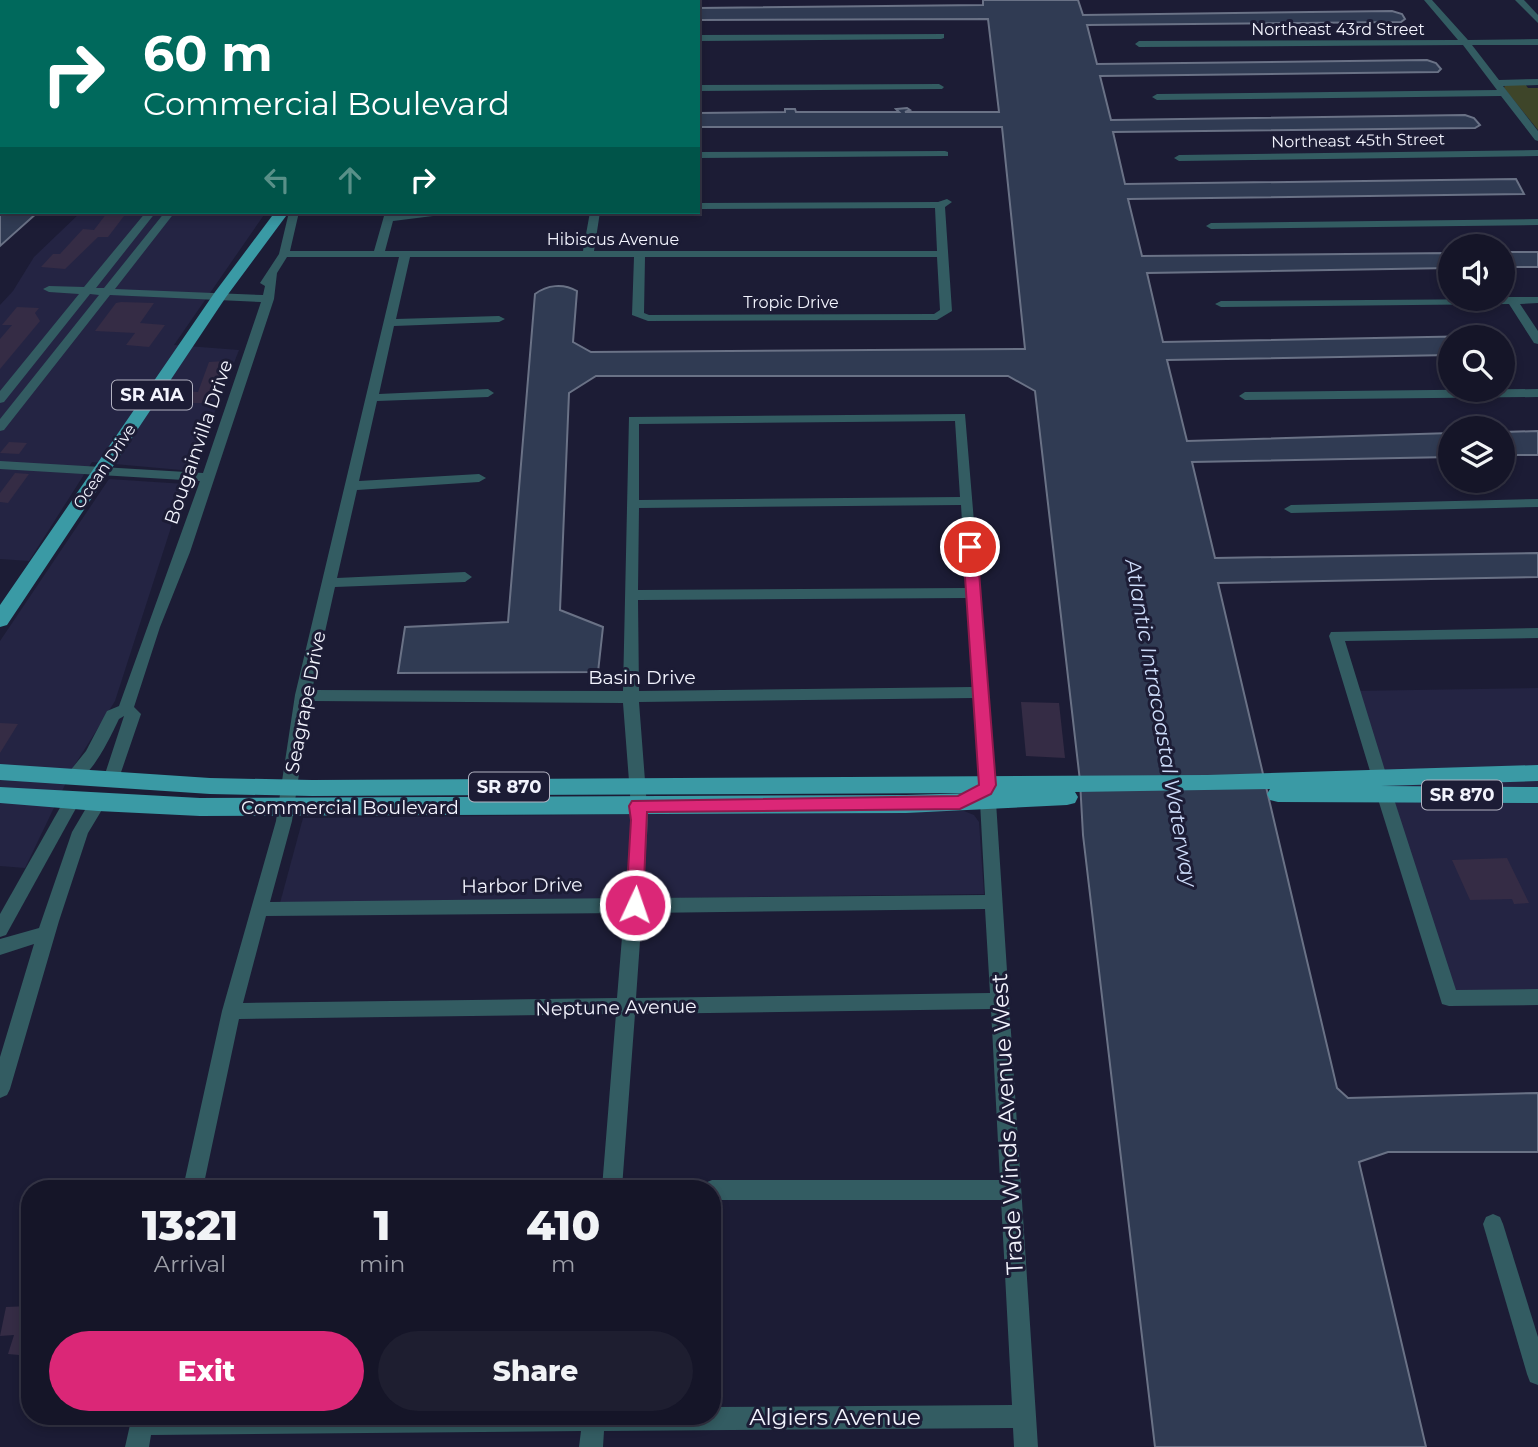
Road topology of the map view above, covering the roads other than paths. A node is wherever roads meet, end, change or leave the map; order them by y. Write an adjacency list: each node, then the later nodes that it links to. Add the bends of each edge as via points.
1 (1428, 0): 6 (street)
2 (1519, 0): 3 (street)
3 (1538, 20)
4 (941, 36): 5 (street)
5 (700, 38)
6 (1465, 42): 7 (street, Northeast 43rd Street); 8 (street, Northeast 43rd Street); 10 (street)
7 (1538, 42)
8 (1139, 44)
9 (1538, 82): 10 (street)
10 (1496, 83): 13 (street)
11 (939, 87): 12 (street)
12 (700, 88)
13 (1503, 93): 14 (street); 15 (street)
14 (1157, 97)
15 (1538, 138)
16 (1538, 153): 19 (street, Northeast 45th Street)
17 (945, 154): 18 (street)
18 (700, 155)
19 (1179, 158)
20 (700, 206): 31 (street, via 944,203)
21 (149, 214): 36 (street)
22 (168, 214): 37 (street)
23 (281, 214): 38 (main road, Ocean Drive / SR A1A)
24 (294, 214): 29 (street, Bougainvilla Drive)
25 (423, 214): 32 (street, via 388,218)
26 (595, 214): 30 (street)
27 (1538, 222): 28 (street)
28 (1211, 226)
29 (284, 254): 32 (street, Hibiscus Avenue); 40 (street, Bougainvilla Drive)
30 (588, 254): 33 (street, Hibiscus Avenue); 34 (street, Hibiscus Avenue)
31 (941, 254): 33 (street, Hibiscus Avenue); 33 (street, Tropic Drive, via 946,311 937,317 662,318 638,315)
32 (378, 255): 34 (street, Hibiscus Avenue)
33 (640, 255)
34 (405, 256): 48 (street, Seagrape Drive)
35 (49, 289): 36 (street)
36 (88, 290): 37 (street); 54 (street)
37 (108, 291): 38 (street); 56 (street)
38 (220, 295): 39 (street); 58 (main road, Ocean Drive / SR A1A)
39 (238, 297): 40 (street); 46 (street)
40 (264, 299): 46 (street, Bougainvilla Drive); 59 (street, Bougainvilla Drive)
41 (1515, 300): 42 (street)
42 (1538, 300)
43 (1438, 301): 44 (street)
44 (1222, 304)
45 (1515, 305): 49 (street)
46 (254, 313): 59 (street, Bougainvilla Drive)
47 (499, 319): 48 (street)
48 (389, 323): 53 (street, Seagrape Drive)
49 (1538, 340)
50 (488, 393): 53 (street)
51 (1538, 393): 52 (street)
52 (1245, 396)
53 (372, 398): 61 (street, Seagrape Drive)
54 (0, 399)
55 (634, 420): 62 (street, Trade Winds Avenue West, via 961,417); 64 (street)
56 (0, 427)
57 (0, 465): 58 (street)
58 (101, 471): 59 (street); 70 (main road, Ocean Drive / SR A1A)
59 (202, 477): 76 (street, Bougainvilla Drive, via 183,552)
60 (479, 478): 61 (street)
61 (352, 485): 67 (street, Seagrape Drive)
62 (967, 501): 64 (street); 68 (street, Trade Winds Avenue West)
63 (1538, 503): 65 (street)
64 (633, 504): 69 (street)
65 (1291, 509)
66 (465, 577): 67 (street)
67 (329, 583): 74 (street, Seagrape Drive)
68 (973, 593): 69 (street); 73 (street, Trade Winds Avenue West)
69 (632, 595): 75 (street)
70 (0, 620)
71 (1538, 633): 72 (street)
72 (1336, 636): 81 (street)
73 (980, 692): 75 (street, Basin Drive); 82 (street, Trade Winds Avenue West)
74 (303, 695): 75 (street, Basin Drive); 86 (street, Seagrape Drive)
75 (631, 697): 85 (street)
76 (126, 709): 79 (street, Bougainvilla Drive, via 113,715 92,755); 80 (street, via 132,714)
77 (0, 772): 79 (main road, Commercial Boulevard / SR 870)
78 (1538, 773): 81 (main road, SR 870, via 1421,774 1388,789)
79 (72, 777): 80 (main road, Commercial Boulevard / SR 870)
80 (111, 780): 86 (main road, Commercial Boulevard / SR 870, via 210,786); 87 (main road)
81 (1382, 787): 82 (main road, Commercial Boulevard / SR 870); 83 (main road, SR 870); 97 (street, via 1449,998)
82 (988, 793): 85 (main road, Commercial Boulevard / SR 870); 85 (main road, Commercial Boulevard / SR 870, via 960,803); 91 (street, Trade Winds Avenue West)
83 (1538, 794)
84 (0, 795): 87 (main road, Commercial Boulevard / SR 870)
85 (637, 796): 86 (main road, Commercial Boulevard / SR 870); 92 (street)
86 (287, 797): 88 (main road, Commercial Boulevard / SR 870); 93 (street, Seagrape Drive)
87 (72, 801): 88 (main road, Commercial Boulevard / SR 870); 90 (street)
88 (98, 803): 89 (street)
89 (77, 840): 90 (street); 94 (street)
90 (47, 843): 95 (street)
91 (994, 902): 92 (street, Harbor Drive); 98 (street, Trade Winds Avenue West)
92 (635, 905): 93 (street, Harbor Drive); 99 (street)
93 (260, 909): 100 (street, Seagrape Drive)
94 (48, 927): 96 (street); 101 (street)
95 (0, 930)
96 (0, 947)
97 (1538, 997)
98 (1000, 1001): 99 (street, Neptune Avenue); 105 (street, Trade Winds Avenue West)
99 (626, 1007): 100 (street, Neptune Avenue); 103 (street)
100 (231, 1011): 102 (street, Seagrape Drive)
101 (0, 1089)
102 (195, 1180)
103 (613, 1180)
104 (721, 1190): 105 (street)
105 (1012, 1190): 108 (street, Trade Winds Avenue West)
106 (1493, 1224): 107 (street)
107 (1538, 1374)
108 (1024, 1416): 109 (street, Algiers Avenue); 114 (street, Trade Winds Avenue West)
109 (721, 1417)
110 (141, 1425): 112 (street)
111 (592, 1425): 113 (street)
112 (137, 1447)
113 (591, 1447)
114 (1026, 1447)

